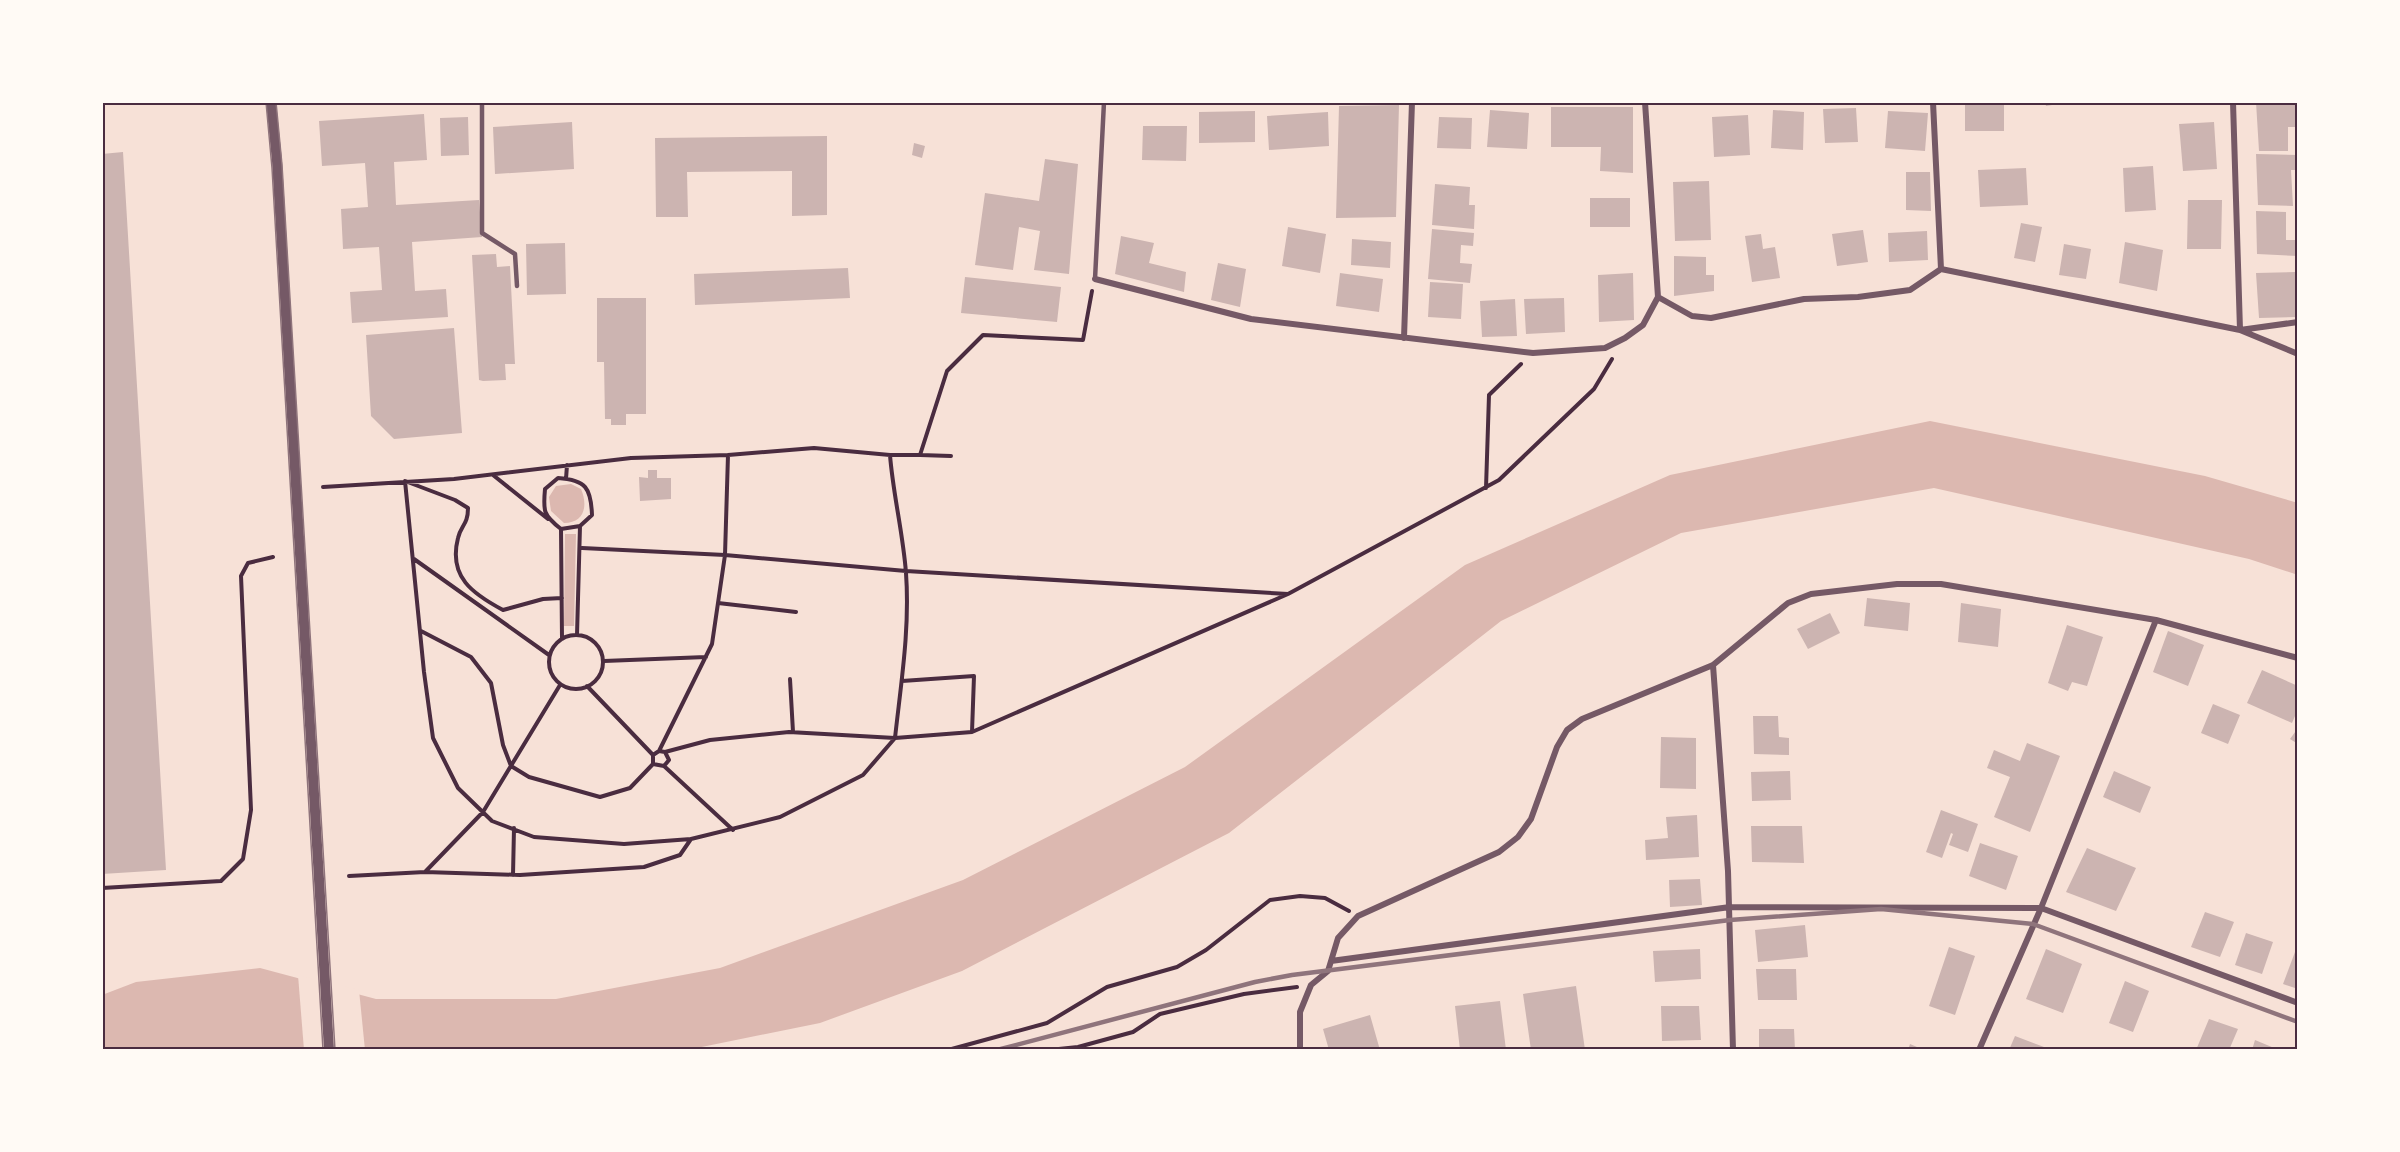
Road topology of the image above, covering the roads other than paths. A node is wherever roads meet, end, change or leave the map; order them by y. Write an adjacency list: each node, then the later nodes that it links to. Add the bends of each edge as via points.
1 (272, 102): 23 (street)
2 (482, 102): 10 (lane, via 482,233 515,254)
3 (1104, 102): 9 (lane)
4 (1412, 102): 14 (street)
5 (1645, 102): 11 (street)
6 (1933, 102): 8 (street)
7 (2233, 102): 13 (street)
8 (1941, 269): 11 (street, via 1910,290 1804,299 1711,318 1692,316); 13 (street)
9 (1095, 279): 14 (street, via 1251,319)
10 (517, 286)
11 (1658, 297): 14 (street, via 1643,325 1605,348 1533,353)
12 (2298, 322): 13 (street)
13 (2240, 330): 15 (street)
14 (1404, 338)
15 (2298, 354)
16 (2156, 620): 17 (street); 18 (street, via 1941,584 1897,584 1811,594 1788,603); 20 (street)
17 (2298, 658)
18 (1713, 664): 19 (street); 21 (street, via 1582,719 1567,730 1531,819 1518,837 1499,852 1358,916 1338,938)
19 (1730, 907): 20 (street); 21 (street); 25 (street)
20 (2041, 908): 22 (street); 26 (street)
21 (1331, 961): 24 (street, via 1329,971 1311,985 1300,1012)
22 (2298, 1003)
23 (329, 1050)
24 (1300, 1050)
25 (1733, 1050)
26 (1979, 1050)

